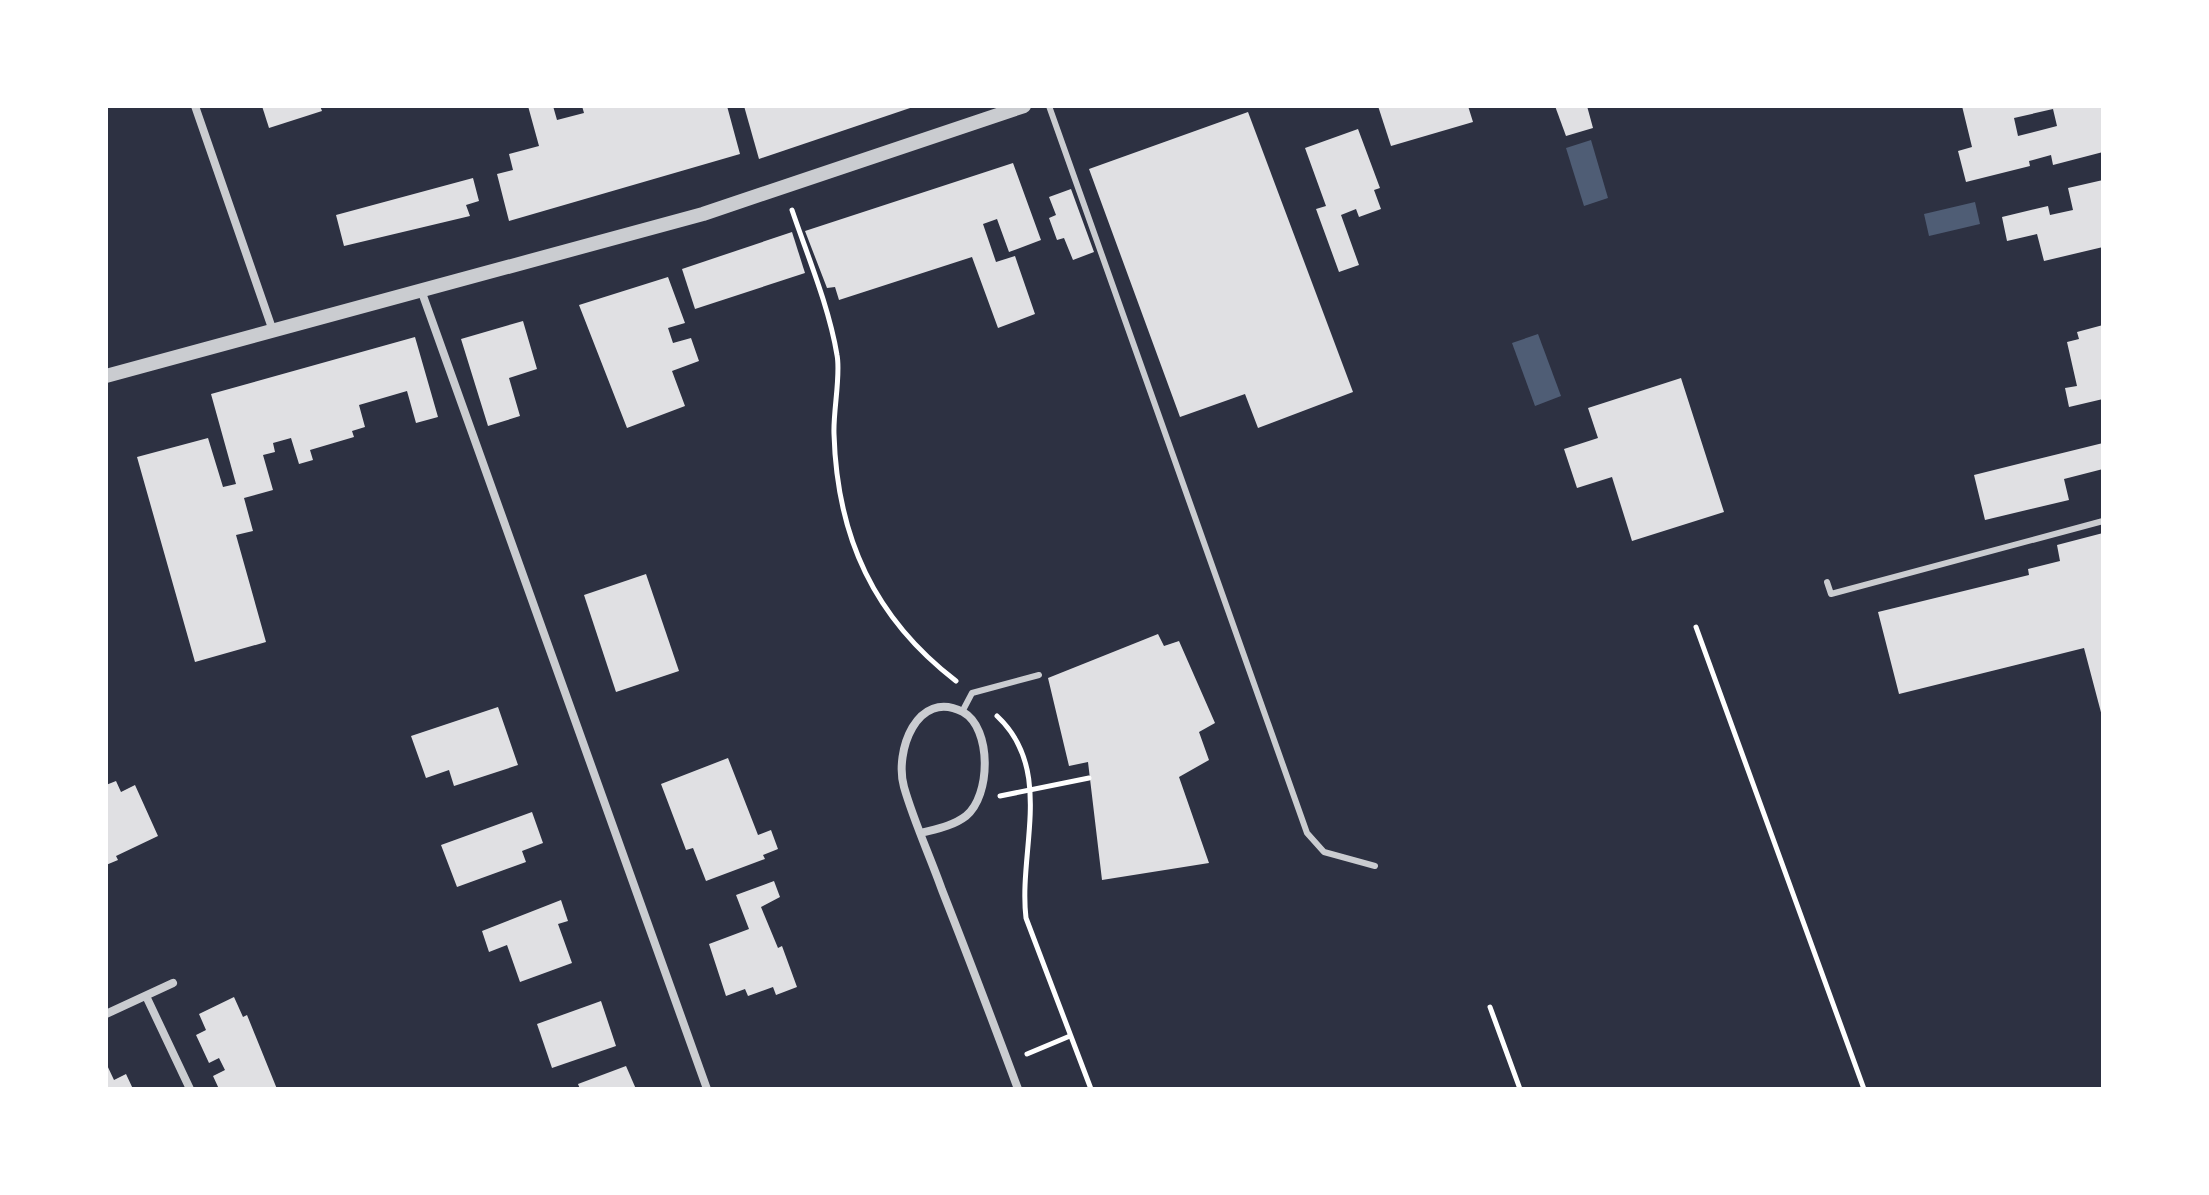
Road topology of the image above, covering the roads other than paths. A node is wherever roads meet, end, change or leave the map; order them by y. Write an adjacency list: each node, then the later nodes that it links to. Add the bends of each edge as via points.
1 (195, 106): 5 (street)
2 (1024, 106): 4 (street, via 785,188)
3 (1049, 106): 12 (lane, via 1307,833 1324,852)
4 (421, 290): 5 (street); 17 (street)
5 (273, 331): 6 (street)
6 (106, 376)
7 (2103, 521): 8 (lane, via 1831,594)
8 (1827, 582)
9 (1039, 675): 10 (lane, via 972,693)
10 (962, 712): 11 (street, via 983,742 986,772 979,797 968,814); 11 (street, via 949,707 926,712 908,730 901,755 903,784)
11 (921, 833): 18 (street)
12 (1375, 866)
13 (173, 983): 14 (street)
14 (146, 996): 15 (street); 16 (street)
15 (106, 1014)
16 (190, 1089)
17 (707, 1089)
18 (1018, 1089)

